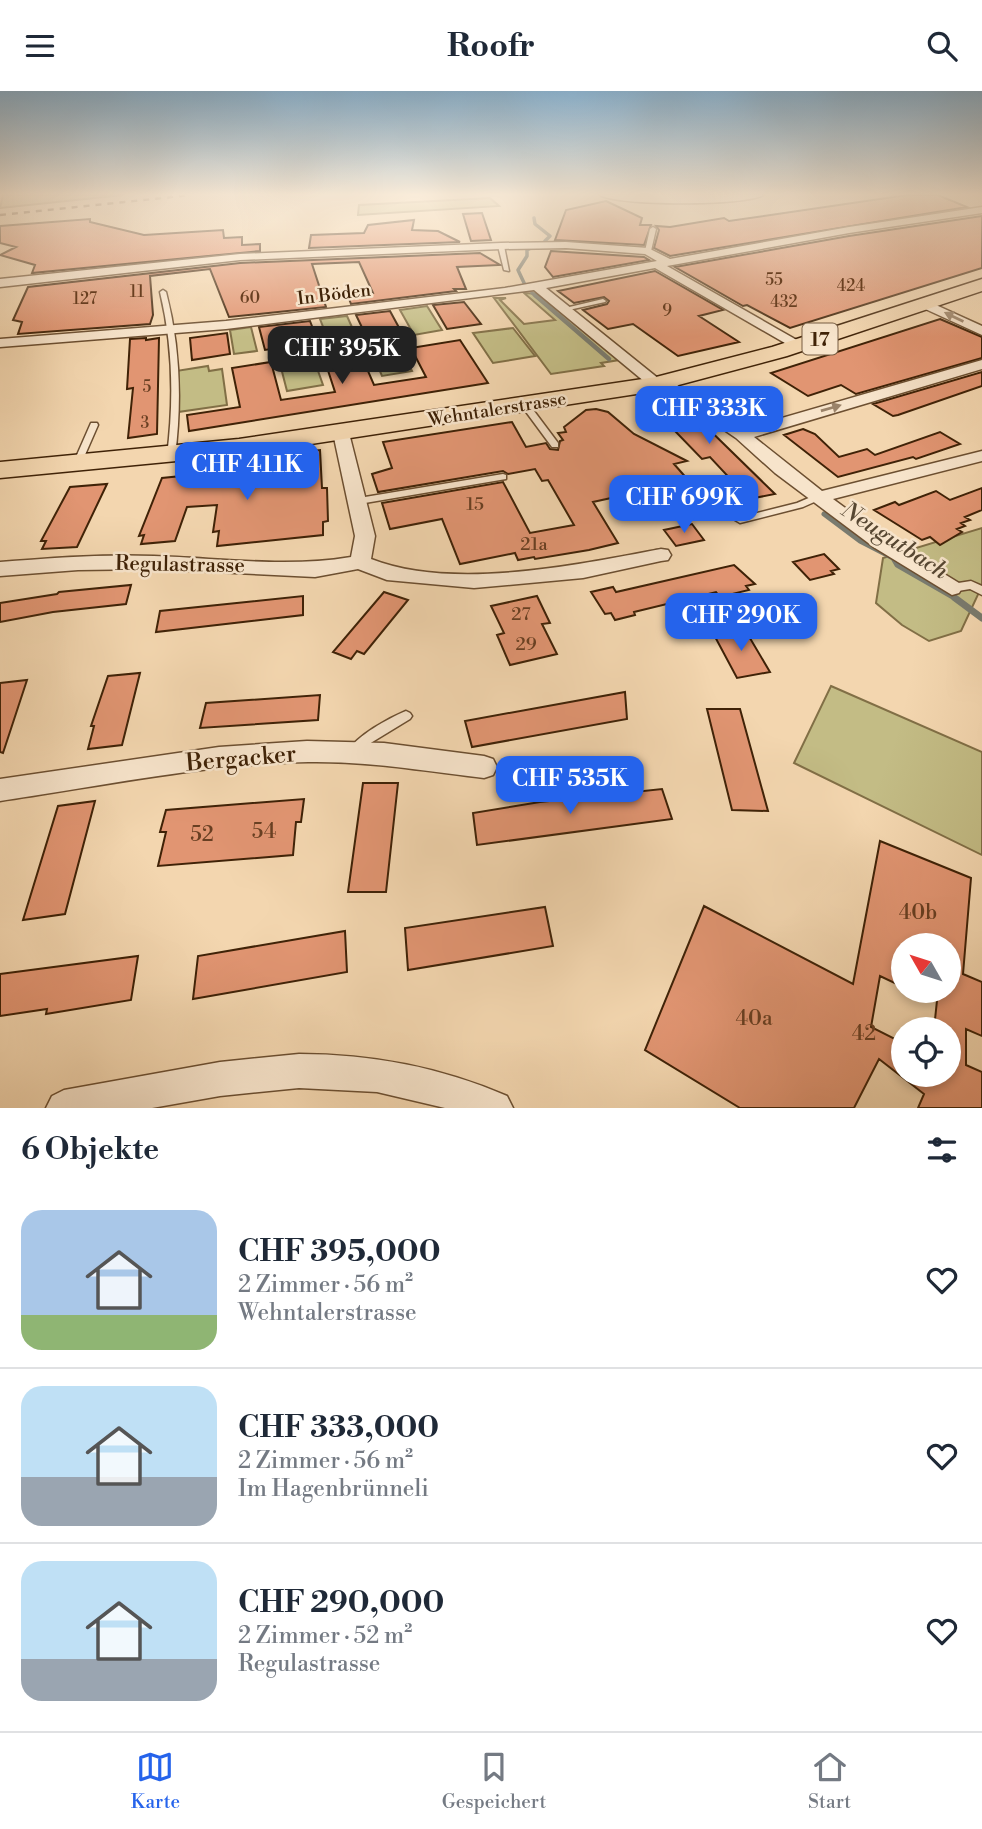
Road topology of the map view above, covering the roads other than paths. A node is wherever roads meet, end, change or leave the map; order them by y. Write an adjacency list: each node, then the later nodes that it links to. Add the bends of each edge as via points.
1 (650, 242): 4 (lane)
2 (781, 242): 5 (street, In Böden)
3 (501, 246): 4 (street); 6 (lane); 7 (street, via 240,257)
4 (648, 251): 5 (street)
5 (663, 264): 9 (street, In Böden); 17 (street)
6 (507, 270)
7 (0, 283)
8 (982, 285): 12 (main road, Wehntalerstrasse / 17)
9 (537, 287): 13 (street); 14 (street, In Böden)
10 (163, 292): 14 (lane)
11 (603, 301): 13 (lane)
12 (925, 304): 15 (street, one-way to 12); 17 (main road, Wehntalerstrasse / 17)
13 (564, 309): 19 (street)
14 (173, 330): 16 (street, In Böden); 25 (lane)
15 (982, 331)
16 (0, 343)
17 (797, 346): 19 (main road, Wehntalerstrasse / 17)
18 (982, 364): 23 (street, one-way to 18)
19 (659, 383): 20 (main road, Wehntalerstrasse / 17); 23 (street)
20 (525, 405): 22 (main road, Wehntalerstrasse / 17); 24 (lane)
21 (94, 425): 27 (lane)
22 (341, 433): 25 (main road, Wehntalerstrasse / 17); 31 (street)
23 (742, 435): 30 (street)
24 (555, 445)
25 (171, 456): 27 (main road, Wehntalerstrasse / 17)
26 (982, 456): 30 (street)
27 (76, 464): 28 (main road, Wehntalerstrasse / 17)
28 (0, 470)
29 (503, 477): 31 (lane)
30 (818, 497): 32 (lane); 36 (street)
31 (359, 501): 34 (street, via 365,536)
32 (740, 520)
33 (661, 555): 34 (street, Regulastrasse, via 583,571 474,581 387,573)
34 (360, 562): 35 (street, Regulastrasse, via 315,570 151,562)
35 (0, 569)
36 (952, 588): 37 (lane, via 971,585)
37 (982, 591)
38 (405, 716): 39 (lane)
39 (353, 752): 40 (street, Bergacker); 41 (street, Bergacker, via 234,756)
40 (484, 767)
41 (0, 790)
42 (64, 1108): 43 (street, via 231,1078 320,1072 422,1083)
43 (495, 1108)

